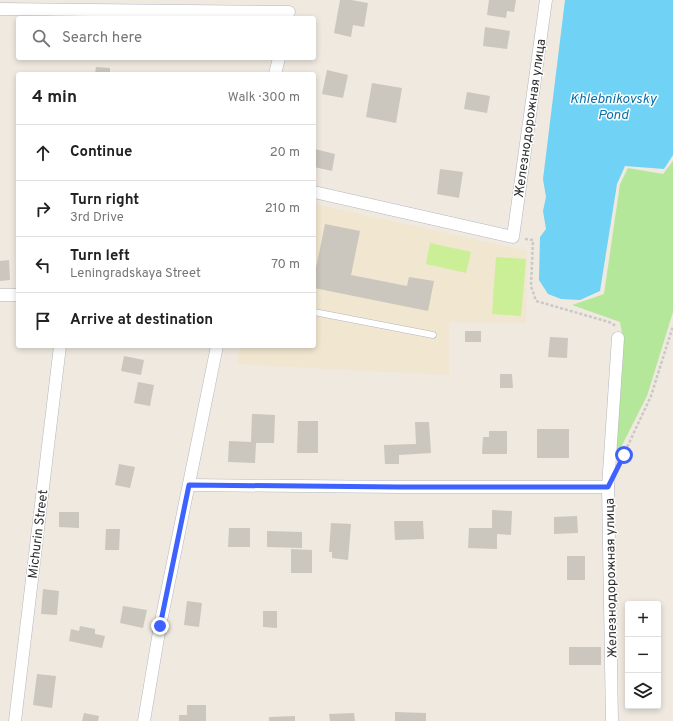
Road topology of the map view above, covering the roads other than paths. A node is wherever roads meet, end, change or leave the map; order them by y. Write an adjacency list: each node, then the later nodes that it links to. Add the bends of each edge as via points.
1 (546, 0): 6 (street, Железнодорожная улица, via 513,237)
2 (0, 9): 3 (street)
3 (290, 10)
4 (278, 60): 5 (street)
5 (276, 72)
6 (316, 192)
7 (16, 294): 8 (street)
8 (0, 295)
9 (316, 312): 10 (lane)
10 (433, 335)
11 (618, 338): 15 (street, Железнодорожная улица)
12 (60, 348): 16 (street, Michurin Street)
13 (217, 348): 14 (street)
14 (189, 485): 15 (street); 17 (street, via 160,626)
15 (608, 487): 18 (street, Железнодорожная улица)
16 (15, 721)
17 (144, 721)
18 (612, 721)

